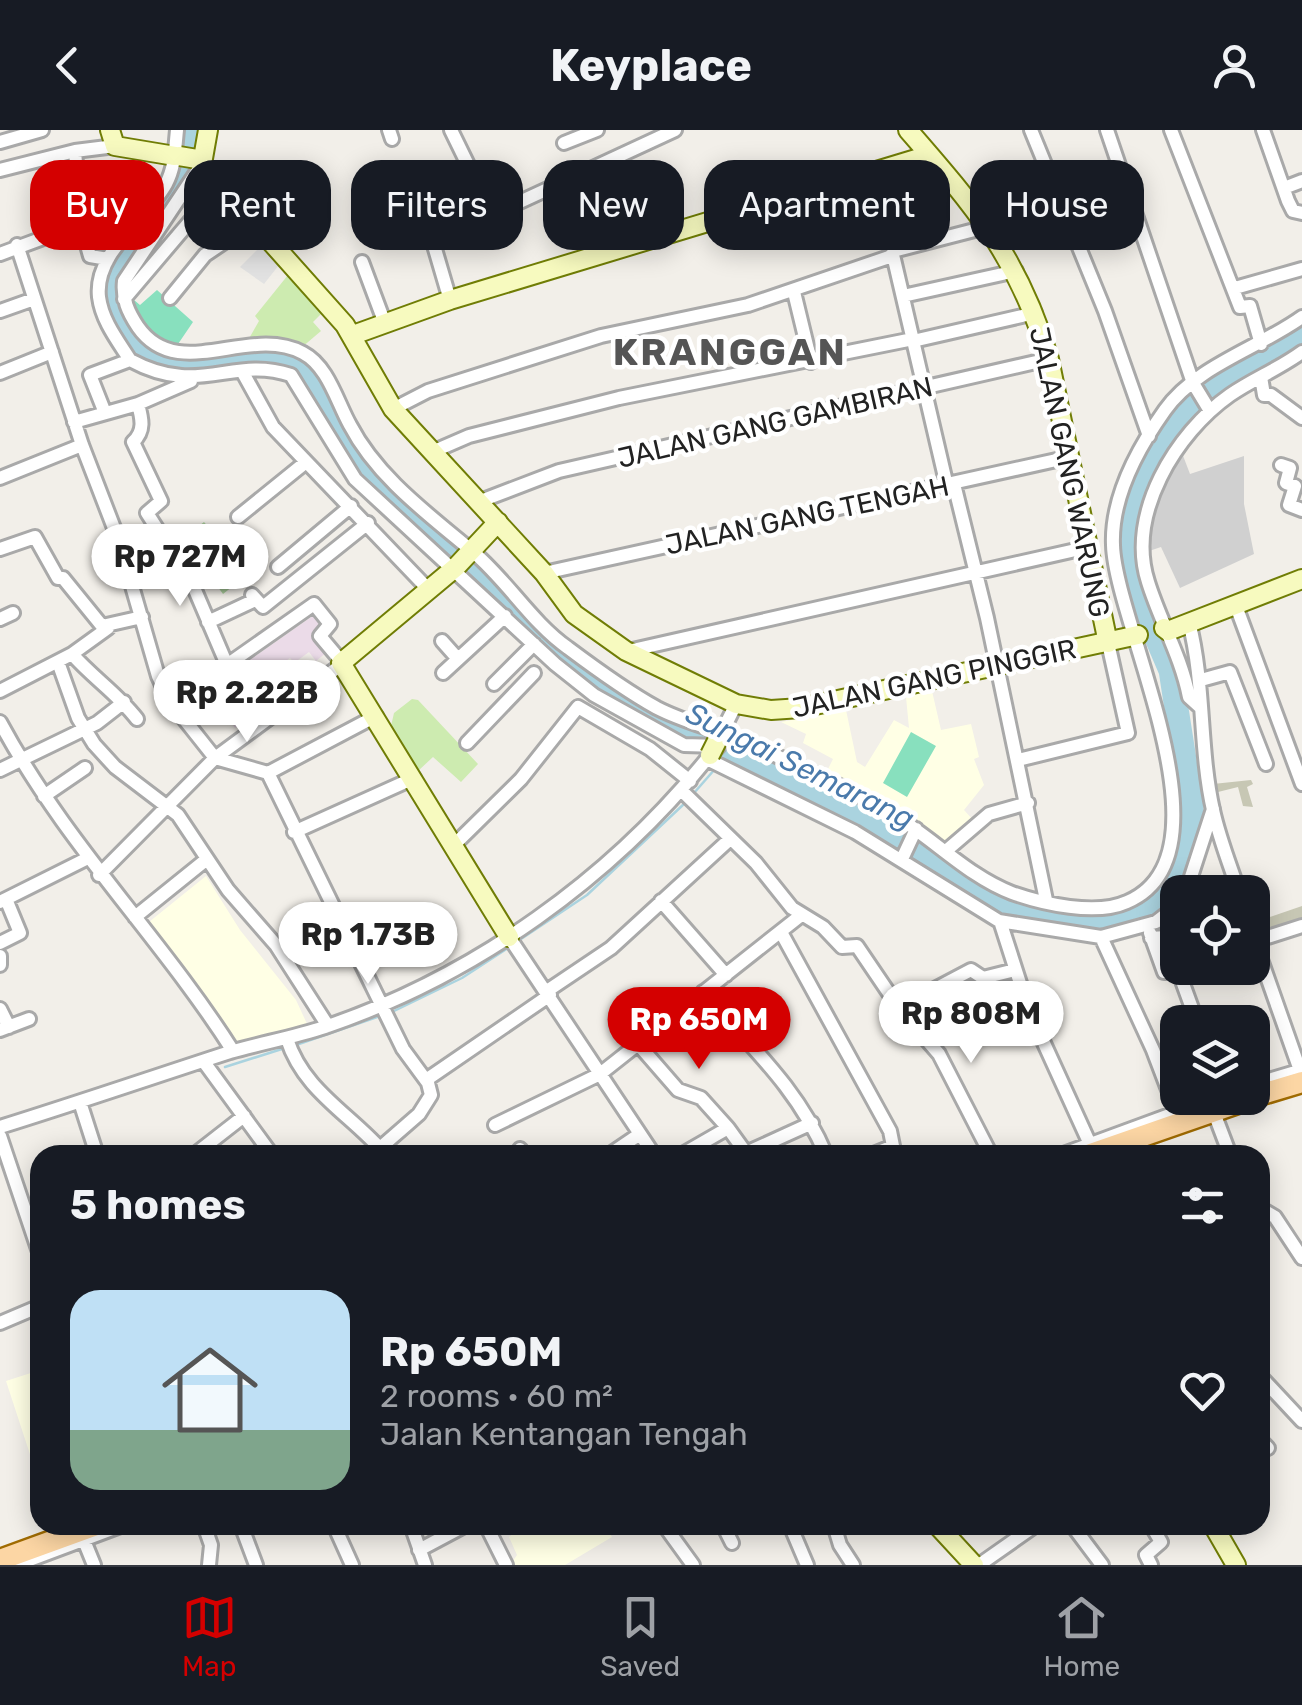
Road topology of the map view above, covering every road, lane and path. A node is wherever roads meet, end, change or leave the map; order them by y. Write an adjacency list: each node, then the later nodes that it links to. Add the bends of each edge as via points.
1 (42, 130): 13 (street)
2 (177, 130): 17 (street)
3 (208, 130): 17 (street)
4 (451, 130): 20 (street)
5 (596, 130): 14 (street)
6 (675, 130): 18 (street)
7 (1031, 130): 76 (street)
8 (1107, 130): 68 (street)
9 (1171, 130): 45 (street)
10 (1263, 130): 25 (street)
11 (909, 132): 16 (street, JALAN GANG WARUNG); 21 (street)
12 (113, 138): 15 (street); 17 (street)
13 (0, 142)
14 (564, 143)
15 (75, 150): 19 (street); 23 (street)
16 (929, 155): 22 (street); 27 (street, JALAN GANG WARUNG)
17 (188, 159): 41 (street); 50 (street, via 127,275)
18 (613, 159): 26 (street)
19 (76, 160)
20 (466, 160)
21 (902, 160)
22 (913, 160)
23 (0, 170)
24 (1302, 181): 25 (street)
25 (1284, 188): 28 (street, via 1293,211)
26 (523, 200)
27 (970, 203)
28 (1302, 213)
29 (184, 229): 50 (street)
30 (970, 231): 40 (street)
31 (30, 242): 32 (street)
32 (18, 246): 39 (street); 48 (street)
33 (88, 250): 41 (street)
34 (210, 250): 49 (street)
35 (279, 250): 56 (street, JALAN GANG PINGGIR)
36 (435, 250): 51 (street)
37 (616, 250): 51 (street)
38 (1004, 250): 44 (street, JALAN GANG WARUNG)
39 (0, 254)
40 (893, 256): 46 (street); 47 (street)
41 (108, 259): 62 (street, via 99,295)
42 (362, 262): 55 (street)
43 (1302, 269): 45 (street)
44 (1016, 271): 47 (street); 53 (street, JALAN GANG WARUNG)
45 (1235, 288): 58 (street, via 1240,308 1250,307)
46 (794, 292): 63 (street); 71 (street, via 601,336)
47 (902, 296): 57 (street)
48 (34, 298): 52 (street); 59 (street)
49 (170, 298)
50 (124, 300): 91 (street, via 145,336 172,352 260,345 291,348 312,359 372,460)
51 (450, 300): 55 (street)
52 (0, 311)
53 (1035, 313): 57 (street); 61 (street, JALAN GANG WARUNG)
54 (1302, 318): 58 (street)
55 (384, 321): 56 (street)
56 (354, 334): 71 (street, JALAN GANG PINGGIR)
57 (913, 340): 63 (street); 69 (street)
58 (1261, 344): 68 (street)
59 (52, 352): 65 (street); 75 (street)
60 (1302, 352): 66 (street)
61 (1049, 359): 69 (street, JALAN GANG GAMBIRAN); 79 (street, JALAN GANG WARUNG)
62 (130, 360): 67 (street, via 160,375); 73 (street, via 90,375)
63 (811, 362): 78 (street, via 604,402 469,436)
64 (242, 371): 67 (street); 80 (street, via 263,415); 93 (street, via 295,378 355,479)
65 (0, 373)
66 (1260, 377): 72 (street); 74 (street, via 1264,394)
67 (192, 380): 70 (street)
68 (1193, 384): 72 (street); 76 (street, via 1172,400)
69 (923, 389): 83 (street); 86 (street, JALAN GANG GAMBIRAN, via 559,471 503,492)
70 (138, 404): 73 (street); 101 (street, via 143,423 134,442 161,501 147,512)
71 (393, 408): 78 (street, JALAN GANG PINGGIR)
72 (1210, 410): 104 (street, via 1170,460 1146,528 1146,578)
73 (104, 413): 75 (street)
74 (1302, 418)
75 (74, 422): 77 (street)
76 (1149, 436): 105 (street, via 1114,526 1116,572)
77 (82, 445): 82 (street); 100 (street)
78 (432, 452): 86 (street, JALAN GANG PINGGIR)
79 (1070, 457): 83 (street, JALAN GANG TENGAH); 89 (street, JALAN GANG WARUNG)
80 (306, 462): 84 (street); 87 (street)
81 (1281, 465): 85 (street, via 1290,468 1286,482 1295,486 1289,504)
82 (0, 478)
83 (950, 485): 94 (street, JALAN GANG TENGAH); 95 (street)
84 (351, 506): 88 (street); 92 (street)
85 (1302, 510)
86 (489, 513): 91 (street); 94 (street, JALAN GANG PINGGIR)
87 (238, 517)
88 (368, 524): 97 (street); 101 (street, via 263,607 253,598)
89 (1089, 547): 95 (street); 107 (street, JALAN GANG WARUNG)
90 (0, 549): 103 (street, via 36,537 58,578)
91 (471, 551): 93 (street); 129 (street, via 565,646)
92 (278, 567)
93 (455, 567): 97 (street); 99 (street)
94 (544, 573): 109 (street, JALAN GANG PINGGIR, via 574,614)
95 (976, 575): 109 (street); 115 (street)
96 (1302, 579): 98 (street)
97 (429, 590): 113 (street)
98 (1236, 606): 102 (street); 138 (street)
99 (505, 616): 108 (street); 111 (street)
100 (142, 617): 103 (street); 131 (street, via 165,694)
101 (208, 622): 113 (street, via 227,666 314,604 330,624 320,636)
102 (1189, 622): 104 (street); 118 (street)
103 (108, 628): 110 (street)
104 (1166, 630): 105 (street); 123 (street, via 1190,697)
105 (1136, 636): 107 (street, JALAN GANG PINGGIR); 157 (street, via 1160,713 1172,798 1164,862 1148,890 1127,902 1103,907)
106 (442, 642): 111 (street)
107 (1108, 643): 115 (street, JALAN GANG PINGGIR); 132 (street, via 1128,733)
108 (537, 648): 114 (street); 116 (street); 119 (street)
109 (626, 651): 122 (street, JALAN GANG PINGGIR)
110 (72, 654): 112 (street); 121 (street)
111 (458, 660): 117 (street)
112 (58, 662): 120 (street); 127 (street)
113 (341, 663): 124 (street); 131 (street)
114 (554, 664): 116 (street, via 544,674); 129 (street, via 684,745 719,746)
115 (997, 667): 122 (street, JALAN GANG PINGGIR, via 800,708); 132 (street)
116 (534, 672): 128 (street)
117 (443, 674)
118 (1201, 680): 123 (street); 133 (street, via 1230,672)
119 (494, 684)
120 (0, 691)
121 (124, 702): 125 (street); 127 (street)
122 (736, 704): 129 (street)
123 (1200, 706): 143 (street)
124 (376, 716): 136 (street); 137 (street)
125 (137, 719)
126 (0, 722): 130 (street)
127 (84, 730): 130 (street); 142 (street, via 114,768)
128 (467, 743)
129 (714, 750): 139 (street); 144 (street); 149 (street, via 728,770)
130 (20, 758): 135 (street); 140 (street)
131 (215, 758): 136 (street); 142 (street)
132 (1018, 760): 141 (street)
133 (1266, 764)
134 (85, 768): 140 (street)
135 (0, 770)
136 (268, 773): 145 (street)
137 (414, 778): 145 (street); 147 (street)
138 (1302, 784)
139 (687, 791): 146 (street); 147 (street, via 650,749 578,707 521,779); 168 (street)
140 (44, 796): 151 (street)
141 (1028, 803): 148 (street, via 984,816); 157 (street)
142 (168, 805): 150 (street); 152 (street)
143 (1212, 809): 153 (street); 154 (street)
144 (916, 830): 148 (street); 149 (street)
145 (294, 832): 179 (street)
146 (730, 839): 156 (street); 158 (street)
147 (454, 845): 168 (street)
148 (947, 850): 157 (street, via 988,882)
149 (903, 857): 160 (street)
150 (207, 859): 159 (street); 181 (street, via 276,945)
151 (86, 860): 152 (street); 155 (street)
152 (99, 874): 159 (street)
153 (1191, 875)
154 (1233, 875)
155 (3, 900): 167 (street, via 20,933)
156 (661, 900): 172 (street); 175 (street)
157 (1046, 900)
158 (800, 916): 164 (street); 177 (street, via 842,948 857,946)
159 (135, 917): 185 (street)
160 (999, 921): 166 (street); 171 (street)
161 (1160, 923): 163 (street)
162 (1302, 926): 165 (street)
163 (1150, 932): 166 (street); 176 (street, via 1166,937)
164 (782, 934): 172 (street); 217 (street)
165 (1270, 934)
166 (1101, 936): 186 (street)
167 (0, 943)
168 (513, 944): 175 (street); 179 (street)
169 (0, 956): 170 (street)
170 (0, 965)
171 (1015, 970): 177 (street, via 984,978 971,970); 219 (street)
172 (726, 975): 174 (street)
173 (1270, 985): 189 (street)
174 (703, 992): 184 (street); 201 (street, via 780,1074)
175 (548, 993): 188 (street); 190 (street)
176 (1191, 1005)
177 (899, 1008): 218 (street, via 944,1062)
178 (0, 1009): 182 (street)
179 (387, 1011): 181 (street); 190 (street, via 403,1050)
180 (30, 1019): 182 (street)
181 (328, 1026): 183 (street)
182 (5, 1028)
183 (288, 1044): 185 (street); 209 (street, via 318,1094)
184 (638, 1044): 188 (street); 204 (street, via 678,1090 701,1098)
185 (233, 1052): 187 (street)
186 (1160, 1056)
187 (204, 1062): 195 (street); 199 (street)
188 (600, 1074): 202 (street); 205 (street)
189 (1301, 1075): 191 (street); 192 (main road)
190 (426, 1080): 210 (street, via 431,1096)
191 (1270, 1082)
192 (1270, 1089)
193 (1302, 1090): 194 (street)
194 (1270, 1096)
195 (80, 1102): 203 (street); 206 (street)
196 (1182, 1115): 200 (main road)
197 (1199, 1115): 221 (street)
198 (1221, 1115): 222 (street)
199 (244, 1116): 207 (street); 208 (street)
200 (1178, 1116): 220 (street); 221 (main road)
201 (812, 1123): 215 (street); 216 (street)
202 (496, 1125)
203 (1, 1126): 224 (street)
204 (728, 1128): 213 (street); 214 (street)
205 (640, 1134): 211 (street); 212 (street)
206 (94, 1145)
207 (207, 1145)
208 (265, 1145)
209 (377, 1145)
210 (389, 1145)
211 (624, 1145)
212 (647, 1145)
213 (698, 1145)
214 (740, 1145)
215 (766, 1145)
216 (822, 1145)
217 (893, 1145)
218 (986, 1145)
219 (1093, 1145)
220 (1110, 1145)
221 (1138, 1145)
222 (1228, 1145)
223 (1270, 1214): 225 (street)
224 (30, 1222)
225 (1302, 1258)
226 (30, 1310): 227 (street)
227 (0, 1322)
228 (1270, 1386): 229 (street)
229 (1302, 1420)
230 (79, 1535): 250 (main road)
231 (98, 1535): 252 (street)
232 (207, 1535): 253 (street)
233 (245, 1535): 254 (street)
234 (338, 1535): 255 (street)
235 (414, 1535): 248 (street)
236 (448, 1535): 248 (street)
237 (491, 1535): 257 (street)
238 (671, 1535): 258 (street)
239 (728, 1535): 247 (street)
240 (794, 1535): 259 (street)
241 (837, 1535): 260 (street)
242 (947, 1535): 261 (street)
243 (1021, 1535): 261 (street)
244 (1080, 1535): 262 (street)
245 (1157, 1535): 263 (street, via 1161,1542 1147,1553)
246 (1219, 1535): 264 (street)
247 (732, 1543)
248 (420, 1550): 256 (street)
249 (0, 1551): 250 (street)
250 (29, 1552): 251 (main road)
251 (0, 1560)
252 (94, 1565)
253 (209, 1565)
254 (256, 1565)
255 (352, 1565)
256 (425, 1565)
257 (506, 1565)
258 (693, 1565)
259 (807, 1565)
260 (853, 1565)
261 (976, 1565)
262 (1102, 1565)
263 (1150, 1565)
264 (1236, 1565)

